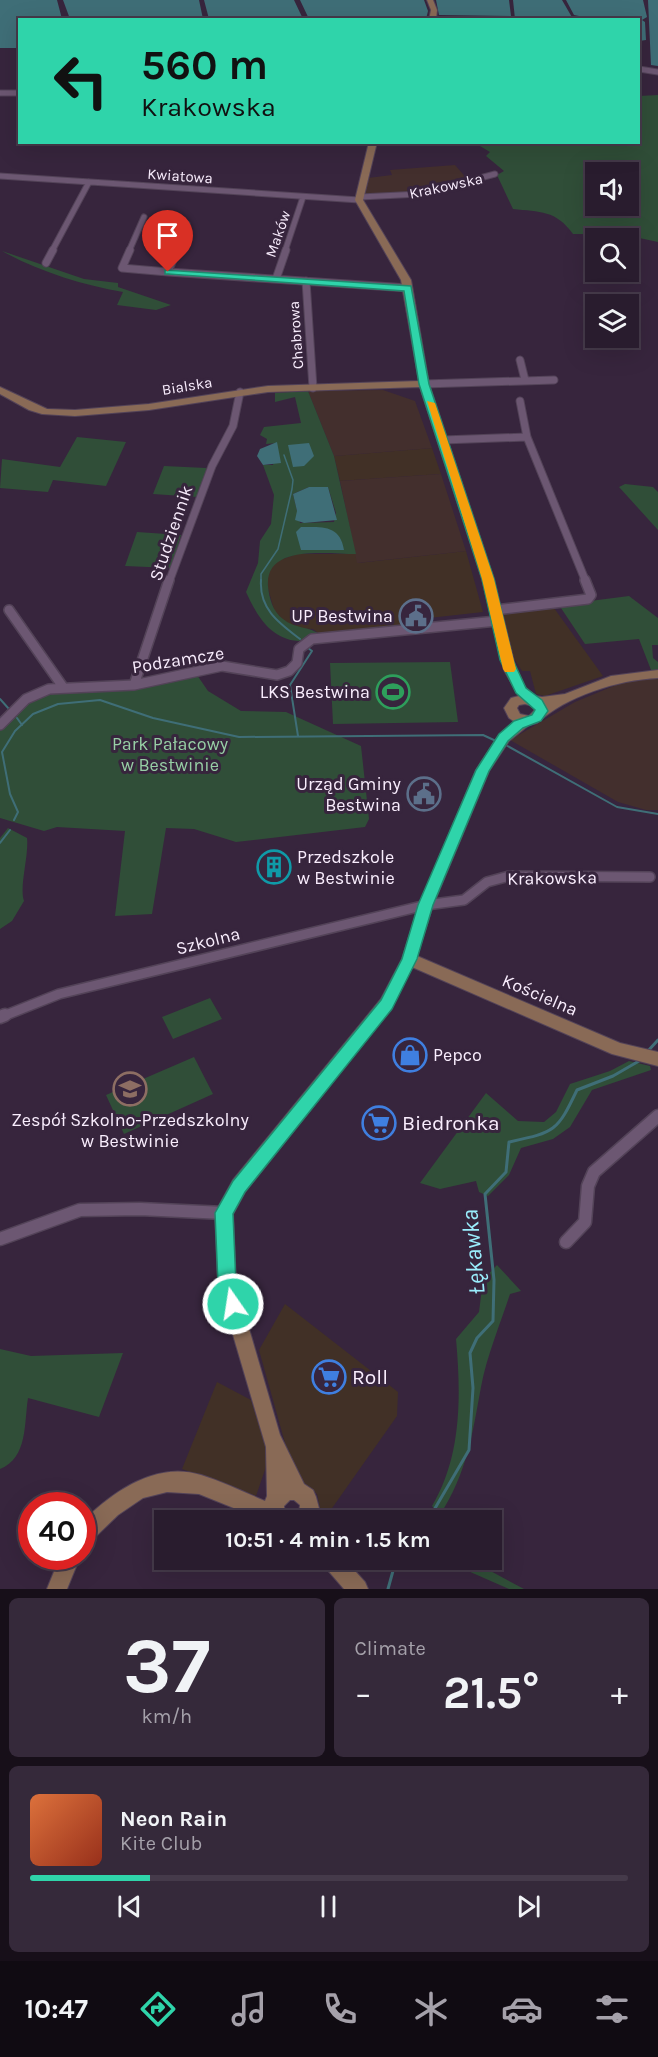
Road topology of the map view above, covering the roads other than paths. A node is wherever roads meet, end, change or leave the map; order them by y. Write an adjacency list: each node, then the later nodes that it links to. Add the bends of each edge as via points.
1 (430, 0): 2 (street)
2 (432, 18)
3 (640, 69): 4 (street)
4 (658, 72)
5 (0, 93): 6 (street)
6 (18, 93)
7 (373, 144): 12 (street)
8 (495, 174): 12 (street, Krakowska, via 420,194)
9 (0, 176): 10 (street, Kwiatowa)
10 (88, 182): 11 (street, Kwiatowa); 15 (street)
11 (303, 197): 12 (street, Kwiatowa); 17 (street, Maków)
12 (360, 199): 19 (street)
13 (144, 217): 16 (street, via 122,268)
14 (187, 224): 16 (street)
15 (46, 263)
16 (168, 272): 17 (street)
17 (276, 279): 18 (street)
18 (306, 281): 19 (street); 24 (street, Chabrowa)
19 (408, 288): 23 (street)
20 (520, 360): 21 (street)
21 (525, 380): 22 (street); 23 (street)
22 (554, 380)
23 (419, 384): 24 (street, Bialska); 29 (street, Bialska, via 429,398)
24 (313, 388): 26 (street, Bialska)
25 (0, 390): 26 (street, Bialska, via 33,408 75,413 149,407)
26 (240, 392): 34 (street, Studziennik, via 232,426 185,533)
27 (520, 401): 28 (street)
28 (527, 437): 29 (street); 31 (street, Podzamcze, via 591,595 588,599)
29 (443, 440): 31 (street, via 488,579)
30 (9, 610): 35 (street)
31 (496, 616): 32 (street); 34 (street, Podzamcze, via 312,639 299,650 297,663 278,675 222,666)
32 (510, 669): 37 (street, via 520,690); 38 (street)
33 (658, 674): 36 (street, via 625,676)
34 (134, 685): 35 (street, Podzamcze)
35 (63, 687): 41 (street, Podzamcze, via 26,699)
36 (572, 697): 37 (street); 39 (street)
37 (532, 700): 38 (street); 39 (street, via 540,706)
38 (513, 707): 40 (street); 42 (street)
39 (540, 715): 40 (street)
40 (526, 720): 42 (street)
41 (0, 725)
42 (501, 742): 44 (street, via 468,801)
43 (650, 877): 44 (street, Krakowska, via 508,876 487,882 464,900)
44 (426, 905): 45 (street); 46 (street, Szkolna, via 59,994)
45 (409, 959): 47 (street, Kościelna); 49 (street, via 386,1004 239,1186)
46 (0, 1017)
47 (648, 1057)
48 (658, 1116): 51 (street, via 594,1172 588,1186 585,1222)
49 (224, 1213): 50 (street, via 80,1210); 52 (street, via 227,1284)
50 (0, 1239)
51 (566, 1242)
52 (274, 1442): 53 (street); 55 (street)
53 (296, 1489): 56 (street, via 285,1490); 57 (street, via 309,1499)
54 (272, 1510): 58 (street, via 198,1484 167,1482 139,1490)
55 (275, 1510)
56 (275, 1510)
57 (310, 1510)
58 (96, 1520)
59 (65, 1570): 61 (street)
60 (340, 1570): 62 (street)
61 (57, 1589)
62 (358, 1589)

